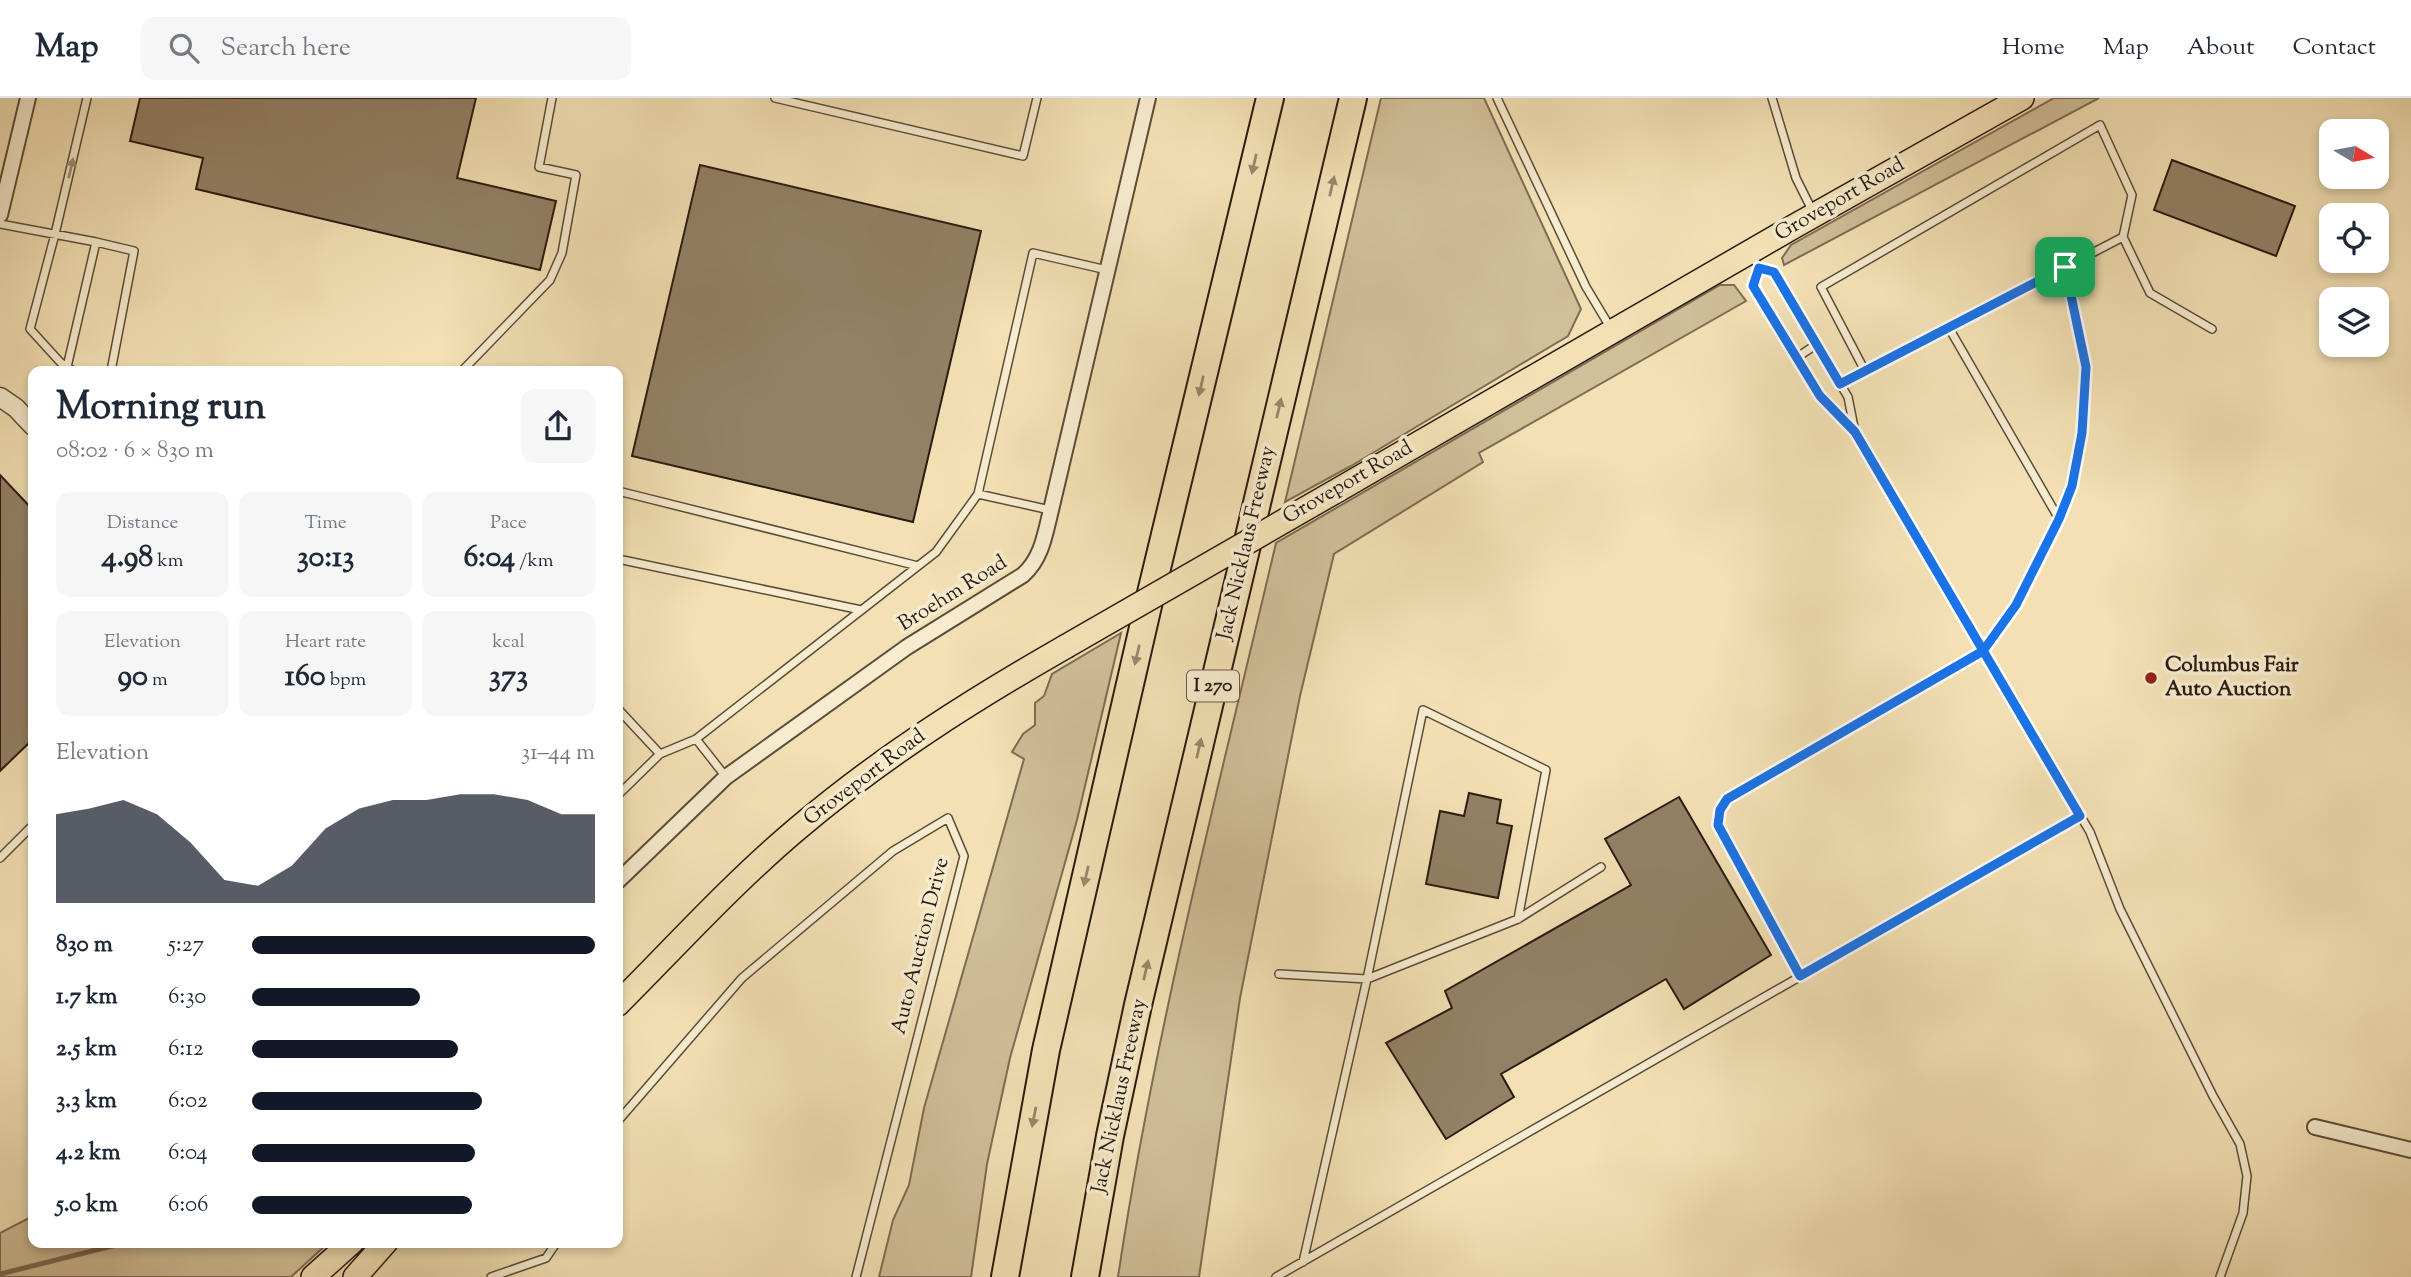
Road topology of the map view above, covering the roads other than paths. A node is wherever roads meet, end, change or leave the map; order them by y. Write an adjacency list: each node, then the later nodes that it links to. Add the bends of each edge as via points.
1 (28, 98): 12 (street)
2 (87, 98): 15 (lane, one-way to 2)
3 (552, 98): 29 (lane, via 538,167 576,175 562,253 550,280)
4 (775, 98): 5 (lane, via 1023,156)
5 (1037, 98)
6 (1148, 98): 20 (street, Broehm Road)
7 (1270, 98): 70 (highway, one-way to 70, via 1049,1037)
8 (1353, 98): 60 (highway, Jack Nicklaus Freeway / I 270, one-way to 8)
9 (1497, 98): 23 (lane, via 1586,287)
10 (1772, 98): 13 (lane, via 1796,178)
11 (2022, 98): 13 (main road, Groveport Road, via 1992,110)
12 (0, 215)
13 (1814, 215): 18 (main road, Groveport Road)
14 (0, 224): 15 (lane)
15 (55, 234): 17 (lane); 26 (lane, via 30,329)
16 (2123, 237): 19 (lane); 22 (lane, via 2150,293); 30 (lane, via 2132,195 2100,125 1821,287)
17 (96, 242): 27 (lane); 28 (lane, via 134,251)
18 (1754, 260): 23 (main road, Groveport Road); 24 (lane, via 1774,272); 25 (lane, via 1753,286)
19 (2065, 267): 21 (lane); 38 (lane, via 2086,367 2082,433 2072,486)
20 (1107, 270): 36 (lane, via 1033,253); 37 (street, Broehm Road)
21 (1949, 328): 30 (lane); 38 (lane)
22 (2212, 329)
23 (1612, 331): 57 (main road, Groveport Road, bridge, via 959,709 888,757 776,849)
24 (1817, 344): 25 (lane); 31 (lane)
25 (1796, 358): 34 (lane, via 1820,396)
26 (67, 366)
27 (71, 366)
28 (112, 366)
29 (467, 366)
30 (1865, 371): 31 (lane)
31 (1840, 384): 34 (lane)
32 (0, 397): 33 (street)
33 (28, 421)
34 (1855, 432): 42 (lane)
35 (623, 492): 40 (lane)
36 (978, 494): 37 (lane); 40 (lane, via 936,552)
37 (1051, 510): 46 (street, Broehm Road, via 1039,554 1023,575 907,647)
38 (2059, 519): 42 (lane, via 2016,605)
39 (623, 560): 41 (lane)
40 (918, 566): 41 (lane)
41 (861, 610): 44 (lane)
42 (1983, 651): 48 (lane); 55 (lane, via 1727,799 1720,810 1718,825)
43 (623, 714): 45 (lane)
44 (696, 739): 45 (lane); 46 (lane)
45 (660, 754): 47 (lane)
46 (726, 777): 52 (street, Broehm Road)
47 (623, 790)
48 (2080, 816): 55 (lane); 74 (lane, via 2120,909 2240,1144 2247,1176 2243,1213)
49 (28, 830): 50 (lane)
50 (0, 858)
51 (1601, 867): 53 (lane)
52 (623, 876)
53 (1518, 919): 56 (lane); 56 (lane, via 1546,770 1423,709)
54 (1279, 974): 56 (lane)
55 (1800, 976): 65 (lane)
56 (1367, 979): 65 (lane)
57 (623, 999)
58 (623, 1115): 69 (lane, Auto Auction Drive, via 741,978 893,852 948,818 964,856)
59 (2315, 1127): 61 (street)
60 (1110, 1136): 71 (highway, Jack Nicklaus Freeway / I 270); 72 (highway)
61 (2411, 1150)
62 (346, 1248): 66 (main road)
63 (381, 1248): 67 (main road)
64 (553, 1248): 68 (lane, via 547,1258)
65 (1303, 1262): 73 (lane)
66 (318, 1275)
67 (355, 1277)
68 (491, 1277)
69 (856, 1277)
70 (1006, 1277)
71 (1085, 1277)
72 (1098, 1277)
73 (1276, 1277)
74 (2220, 1277)

